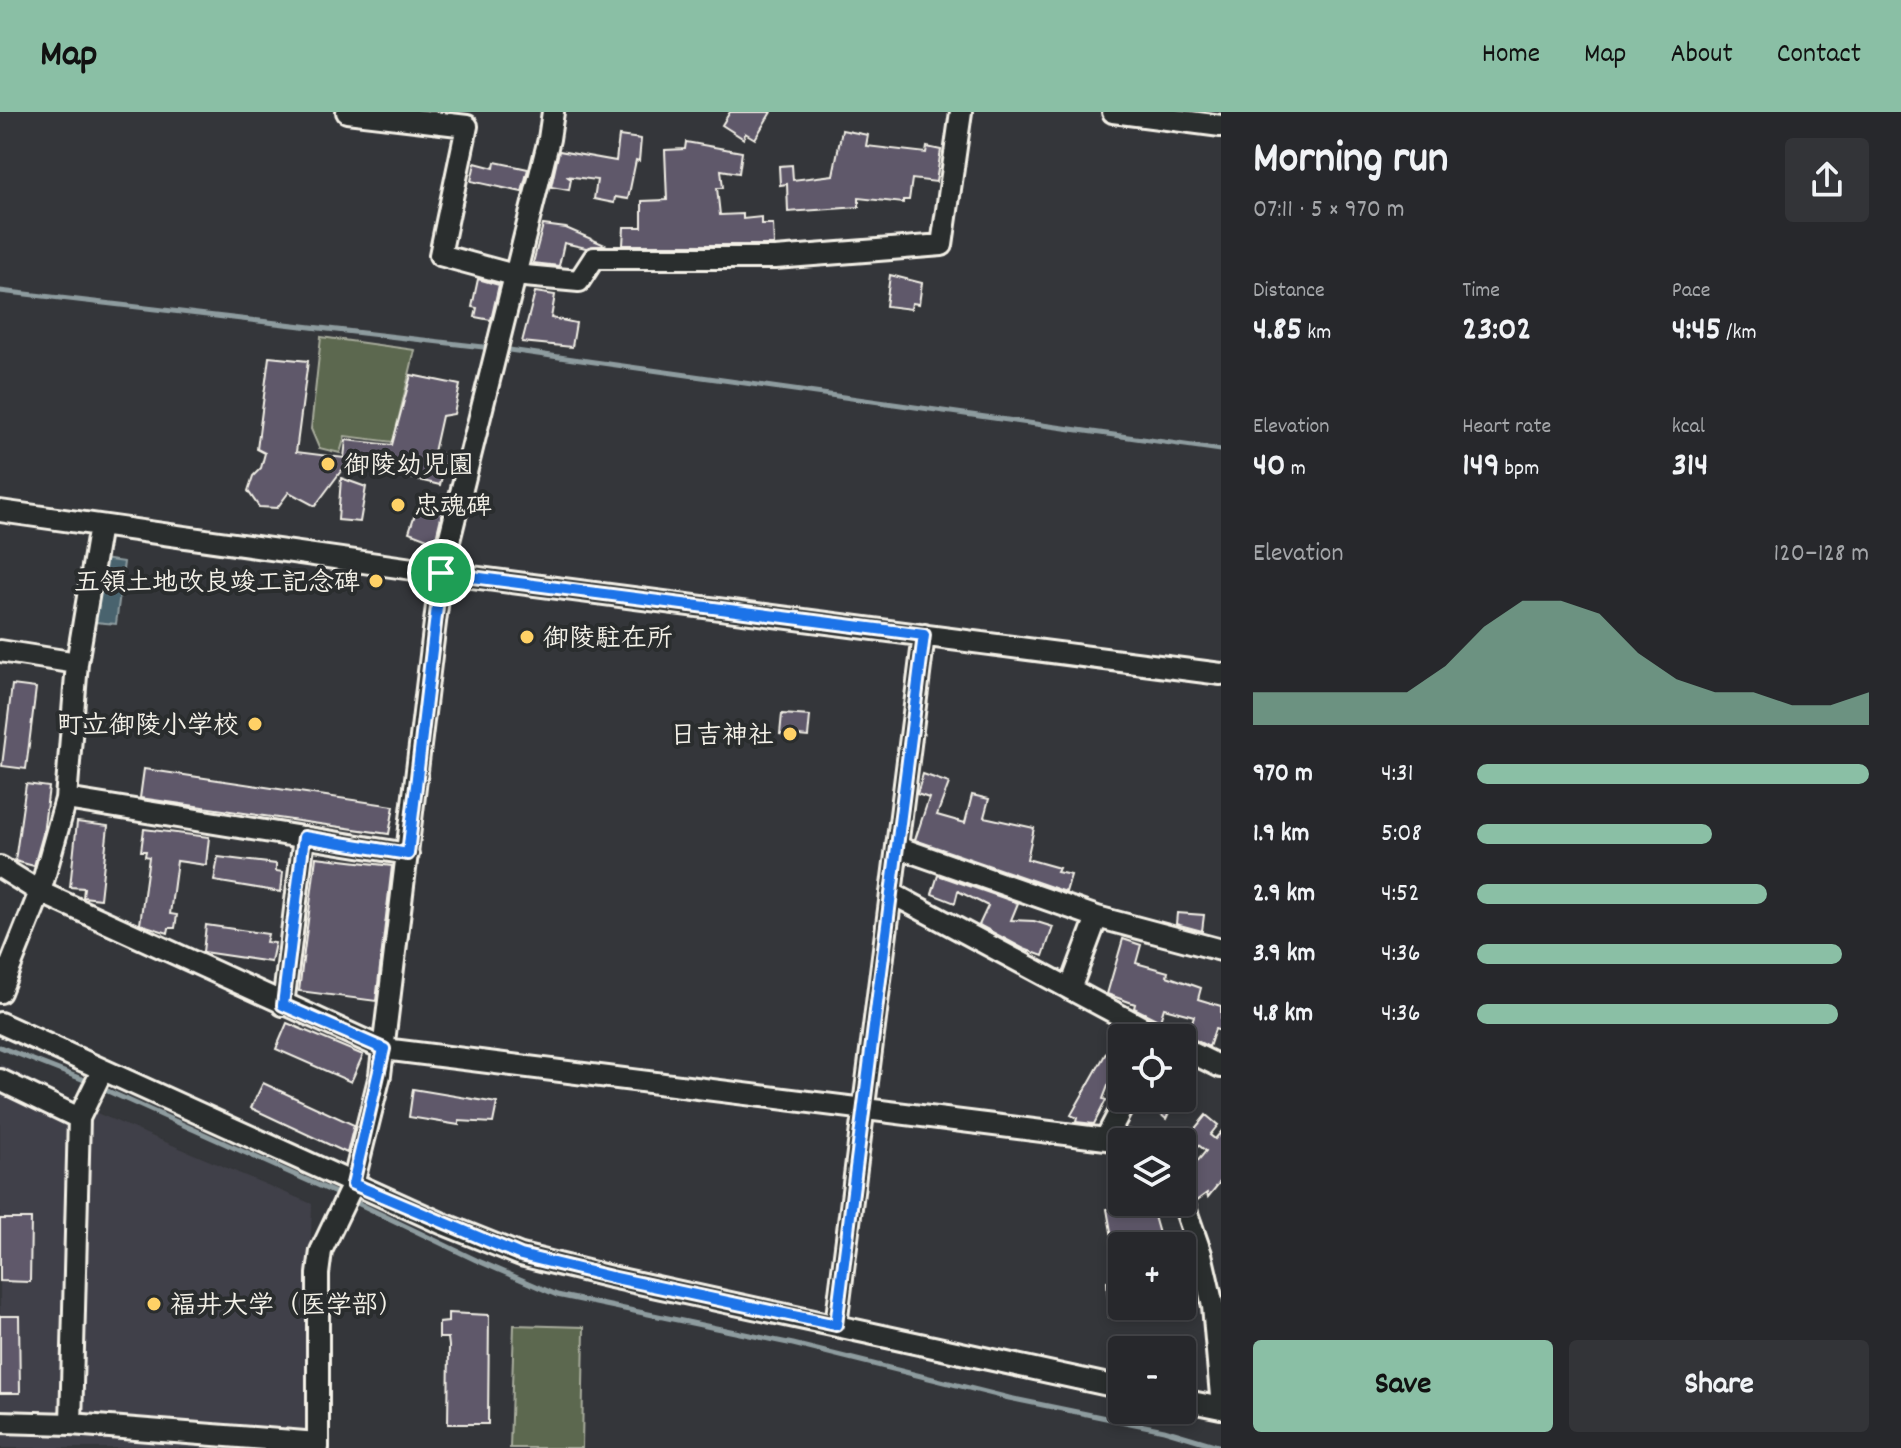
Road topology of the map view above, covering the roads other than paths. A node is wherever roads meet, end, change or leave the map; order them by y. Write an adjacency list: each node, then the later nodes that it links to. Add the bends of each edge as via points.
1 (347, 112): 6 (street, via 467,126 440,255)
2 (553, 112): 6 (street)
3 (961, 112): 6 (street, via 942,245 775,258 594,258 579,281)
4 (1113, 112): 5 (street)
5 (1221, 126)
6 (514, 275): 9 (street)
7 (0, 511): 8 (street)
8 (100, 525): 9 (street); 12 (street)
9 (441, 573): 10 (street); 17 (street)
10 (924, 635): 13 (street); 16 (street)
11 (0, 651): 12 (street)
12 (77, 663): 14 (street)
13 (1221, 674)
14 (66, 799): 15 (street); 19 (street)
15 (304, 837): 17 (street); 25 (street)
16 (897, 847): 20 (street); 21 (street)
17 (408, 854): 28 (street)
18 (0, 867): 19 (street)
19 (40, 892): 24 (street); 25 (street)
20 (891, 893): 23 (street); 33 (street)
21 (1097, 917): 22 (street); 23 (street)
22 (1221, 950)
23 (1070, 989): 27 (street)
24 (0, 992)
25 (283, 1005): 28 (street)
26 (0, 1023): 31 (street)
27 (1135, 1024)
28 (384, 1049): 33 (street); 37 (street)
29 (1196, 1055): 30 (street)
30 (1221, 1067)
31 (102, 1071): 35 (street); 37 (street)
32 (0, 1080): 35 (street)
33 (864, 1107): 36 (street); 40 (street)
34 (1120, 1112): 36 (street)
35 (79, 1118): 46 (street)
36 (1106, 1138)
37 (353, 1184): 40 (street, via 521,1255); 47 (street, via 321,1251)
38 (1188, 1216): 39 (street)
39 (1217, 1305): 42 (street)
40 (836, 1325): 41 (street)
41 (1108, 1385)
42 (1221, 1396)
43 (1196, 1403): 44 (street)
44 (1221, 1408)
45 (0, 1422): 46 (street)
46 (71, 1424): 47 (street)
47 (318, 1445)

